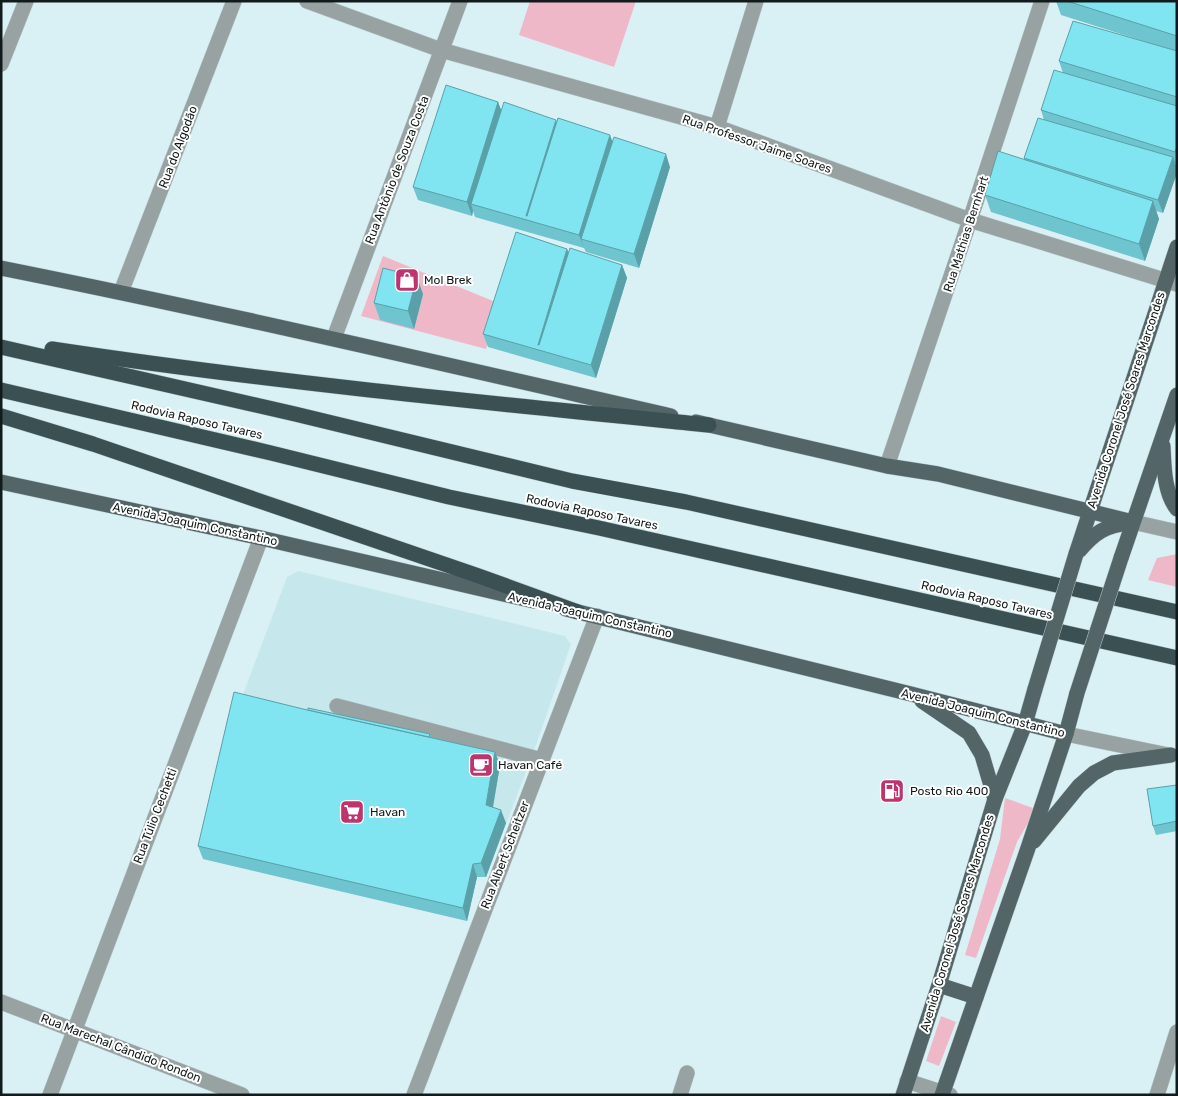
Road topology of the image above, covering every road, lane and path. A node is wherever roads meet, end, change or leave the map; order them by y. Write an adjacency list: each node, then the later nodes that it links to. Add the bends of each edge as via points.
1 (26, 1): 8 (street)
2 (234, 1): 14 (street, Rua do Algodão)
3 (307, 1): 7 (street, Rua Professor Jaime Soares)
4 (460, 1): 7 (street, Rua Antônio de Souza Costa)
5 (756, 1): 9 (street)
6 (1042, 1): 10 (street, Rua Mathias Bernhart)
7 (441, 50): 9 (street, Rua Professor Jaime Soares); 15 (street, Rua Antônio de Souza Costa)
8 (1, 64)
9 (717, 127): 10 (street, Rua Professor Jaime Soares)
10 (970, 220): 13 (street, Rua Professor Jaime Soares); 23 (street, Rua Mathias Bernhart)
11 (1177, 247): 13 (main road, Avenida Coronel José Soares Marcondes)
12 (1, 268): 14 (main road)
13 (1171, 282): 26 (main road, Avenida Coronel José Soares Marcondes)
14 (121, 292): 15 (main road)
15 (334, 338): 21 (main road)
16 (1, 342): 21 (highway, via 244,376)
17 (1, 347): 32 (highway, via 572,481 686,502)
18 (1, 390): 34 (highway, Rodovia Raposo Tavares, via 449,497)
19 (1177, 395): 22 (main road)
20 (1, 416): 31 (highway, via 467,571)
21 (708, 425): 23 (main road)
22 (1162, 438): 25 (main road, via 1165,478 1172,504); 27 (main road)
23 (887, 466): 26 (main road, via 938,474)
24 (1, 482): 29 (main road, Avenida Joaquim Constantino)
25 (1177, 509)
26 (1090, 511): 27 (main road); 30 (main road, Avenida Coronel José Soares Marcondes)
27 (1133, 522): 28 (street); 30 (main road, via 1102,530); 38 (main road, bridge)
28 (1177, 532)
29 (261, 538): 31 (main road, Avenida Joaquim Constantino); 46 (street, Rua Túlio Cechetti)
30 (1076, 554): 37 (main road, Avenida Coronel José Soares Marcondes, bridge)
31 (578, 612): 33 (main road, Avenida Joaquim Constantino)
32 (1177, 612)
33 (597, 616): 35 (main road, Avenida Joaquim Constantino); 40 (street, Rua Albert Scheitzer)
34 (1177, 658)
35 (911, 694): 37 (main road, Avenida Joaquim Constantino); 41 (main road, via 969,733 982,755)
36 (337, 706): 40 (street)
37 (1025, 724): 38 (main road, Avenida Joaquim Constantino); 41 (main road, Avenida Coronel José Soares Marcondes)
38 (1066, 734): 39 (street, Avenida Joaquim Constantino); 42 (main road)
39 (1174, 756): 42 (main road, via 1113,763 1094,773 1079,786)
40 (542, 760): 53 (street, Rua Albert Scheitzer)
41 (995, 799): 43 (main road, Avenida Coronel José Soares Marcondes)
42 (1028, 848): 44 (main road)
43 (939, 985): 44 (main road); 49 (main road, Avenida Coronel José Soares Marcondes)
44 (976, 997): 50 (main road)
45 (1, 1002): 46 (street, Rua Marechal Cândido Rondon)
46 (74, 1030): 51 (street, Rua Túlio Cechetti); 52 (street, Rua Marechal Cândido Rondon)
47 (1177, 1032): 55 (street)
48 (687, 1073): 54 (street)
49 (905, 1088): 50 (street)
50 (945, 1094)
51 (50, 1095)
52 (242, 1095)
53 (414, 1095)
54 (680, 1095)
55 (1156, 1095)

